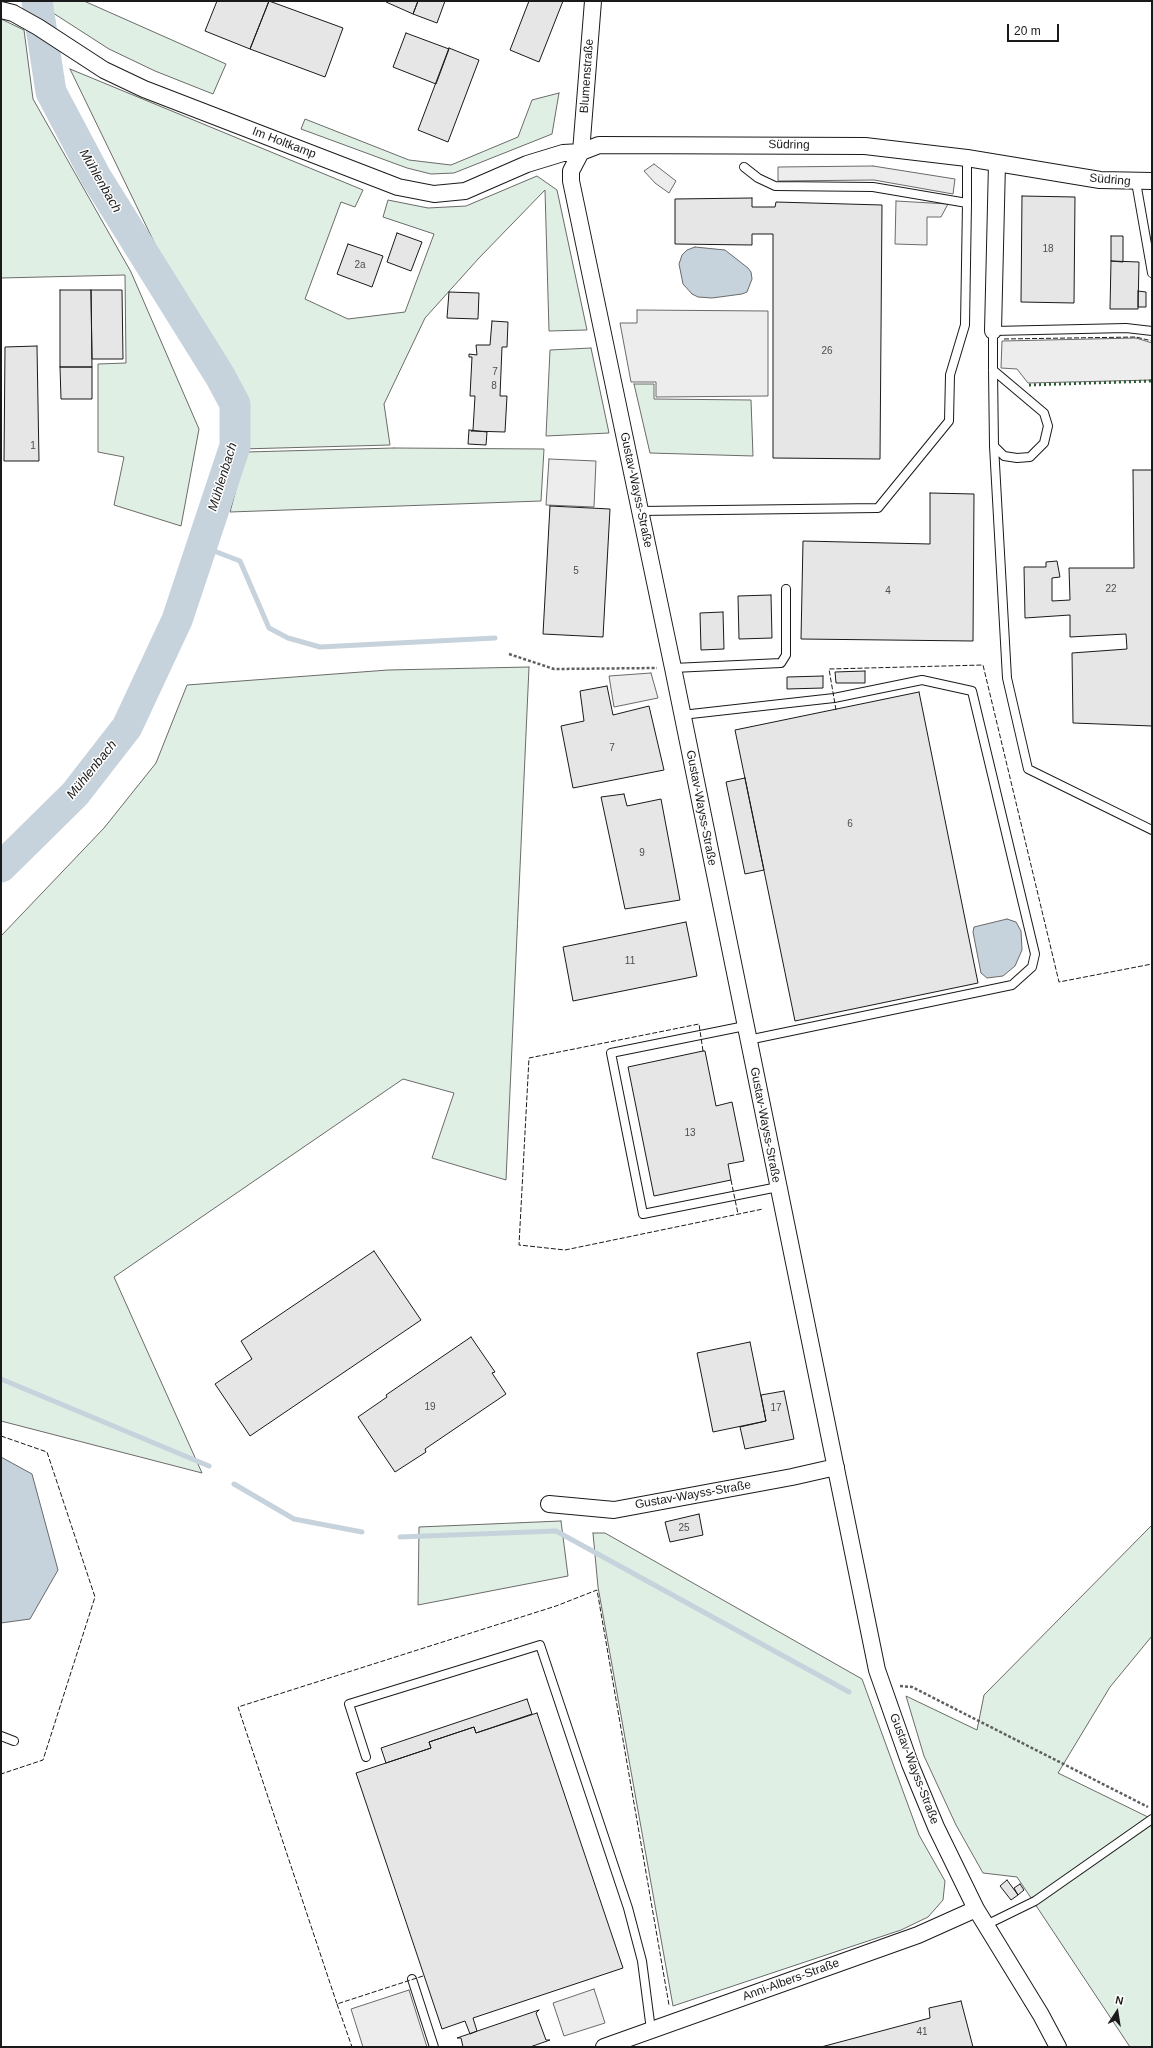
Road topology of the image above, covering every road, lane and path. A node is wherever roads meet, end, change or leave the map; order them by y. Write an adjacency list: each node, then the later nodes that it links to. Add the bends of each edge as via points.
1 (593, 1): 3 (street, Blumenstraße)
2 (7, 12): 3 (street, Im Holtkamp, via 38,27 104,70 144,89 398,187 434,194 465,191 527,164 563,153)
3 (581, 152): 4 (street, Südring, via 599,145 865,146); 14 (street, Gustav-Wayss-Straße, via 571,171 571,181)
4 (967, 158): 5 (street, Südring); 8 (lane)
5 (997, 163): 7 (street, Südring, via 1100,180); 10 (street)
6 (744, 167): 8 (lane, via 758,178 775,186 873,187)
7 (1144, 182): 9 (lane)
8 (967, 203): 14 (lane, via 965,325 950,375 949,421 878,508)
9 (1152, 274)
10 (993, 331): 11 (lane, via 1126,328); 12 (lane)
11 (1152, 331)
12 (993, 370): 13 (lane); 13 (lane, via 1044,414 1048,426 1044,443 1030,457 1004,456)
13 (994, 446): 19 (lane, via 1007,678 1028,768)
14 (640, 511): 17 (street, Gustav-Wayss-Straße)
15 (786, 589): 17 (lane, via 786,654 781,663)
16 (509, 654): 17 (path, via 554,669)
17 (673, 668): 18 (street, Gustav-Wayss-Straße)
18 (682, 715): 20 (street, Gustav-Wayss-Straße); 20 (lane, via 834,698 922,680 972,691 1036,954 1032,967 1012,985)
19 (1152, 830)
20 (746, 1033): 21 (street, Gustav-Wayss-Straße); 21 (lane, via 611,1053 643,1214)
21 (778, 1187): 22 (street, Gustav-Wayss-Straße)
22 (836, 1466): 23 (street, Gustav-Wayss-Straße, via 792,1477 614,1510); 24 (street, Gustav-Wayss-Straße, via 877,1670)
23 (549, 1504)
24 (882, 1683): 28 (path, via 912,1687); 30 (street, Gustav-Wayss-Straße, via 910,1764 936,1827)
25 (1, 1736): 26 (lane)
26 (14, 1740)
27 (366, 1757): 33 (lane, via 349,1704 540,1645 628,1908 642,1961)
28 (1152, 1809)
29 (1152, 1819): 31 (lane, via 1035,1901)
30 (976, 1909): 31 (street, Gustav-Wayss-Straße); 33 (street, Anni-Albers-Straße, via 918,1935)
31 (986, 1925): 36 (street, Gustav-Wayss-Straße)
32 (412, 1979): 34 (lane)
33 (651, 2030): 35 (street, Anni-Albers-Straße)
34 (434, 2047)
35 (604, 2047)
36 (1058, 2047)

